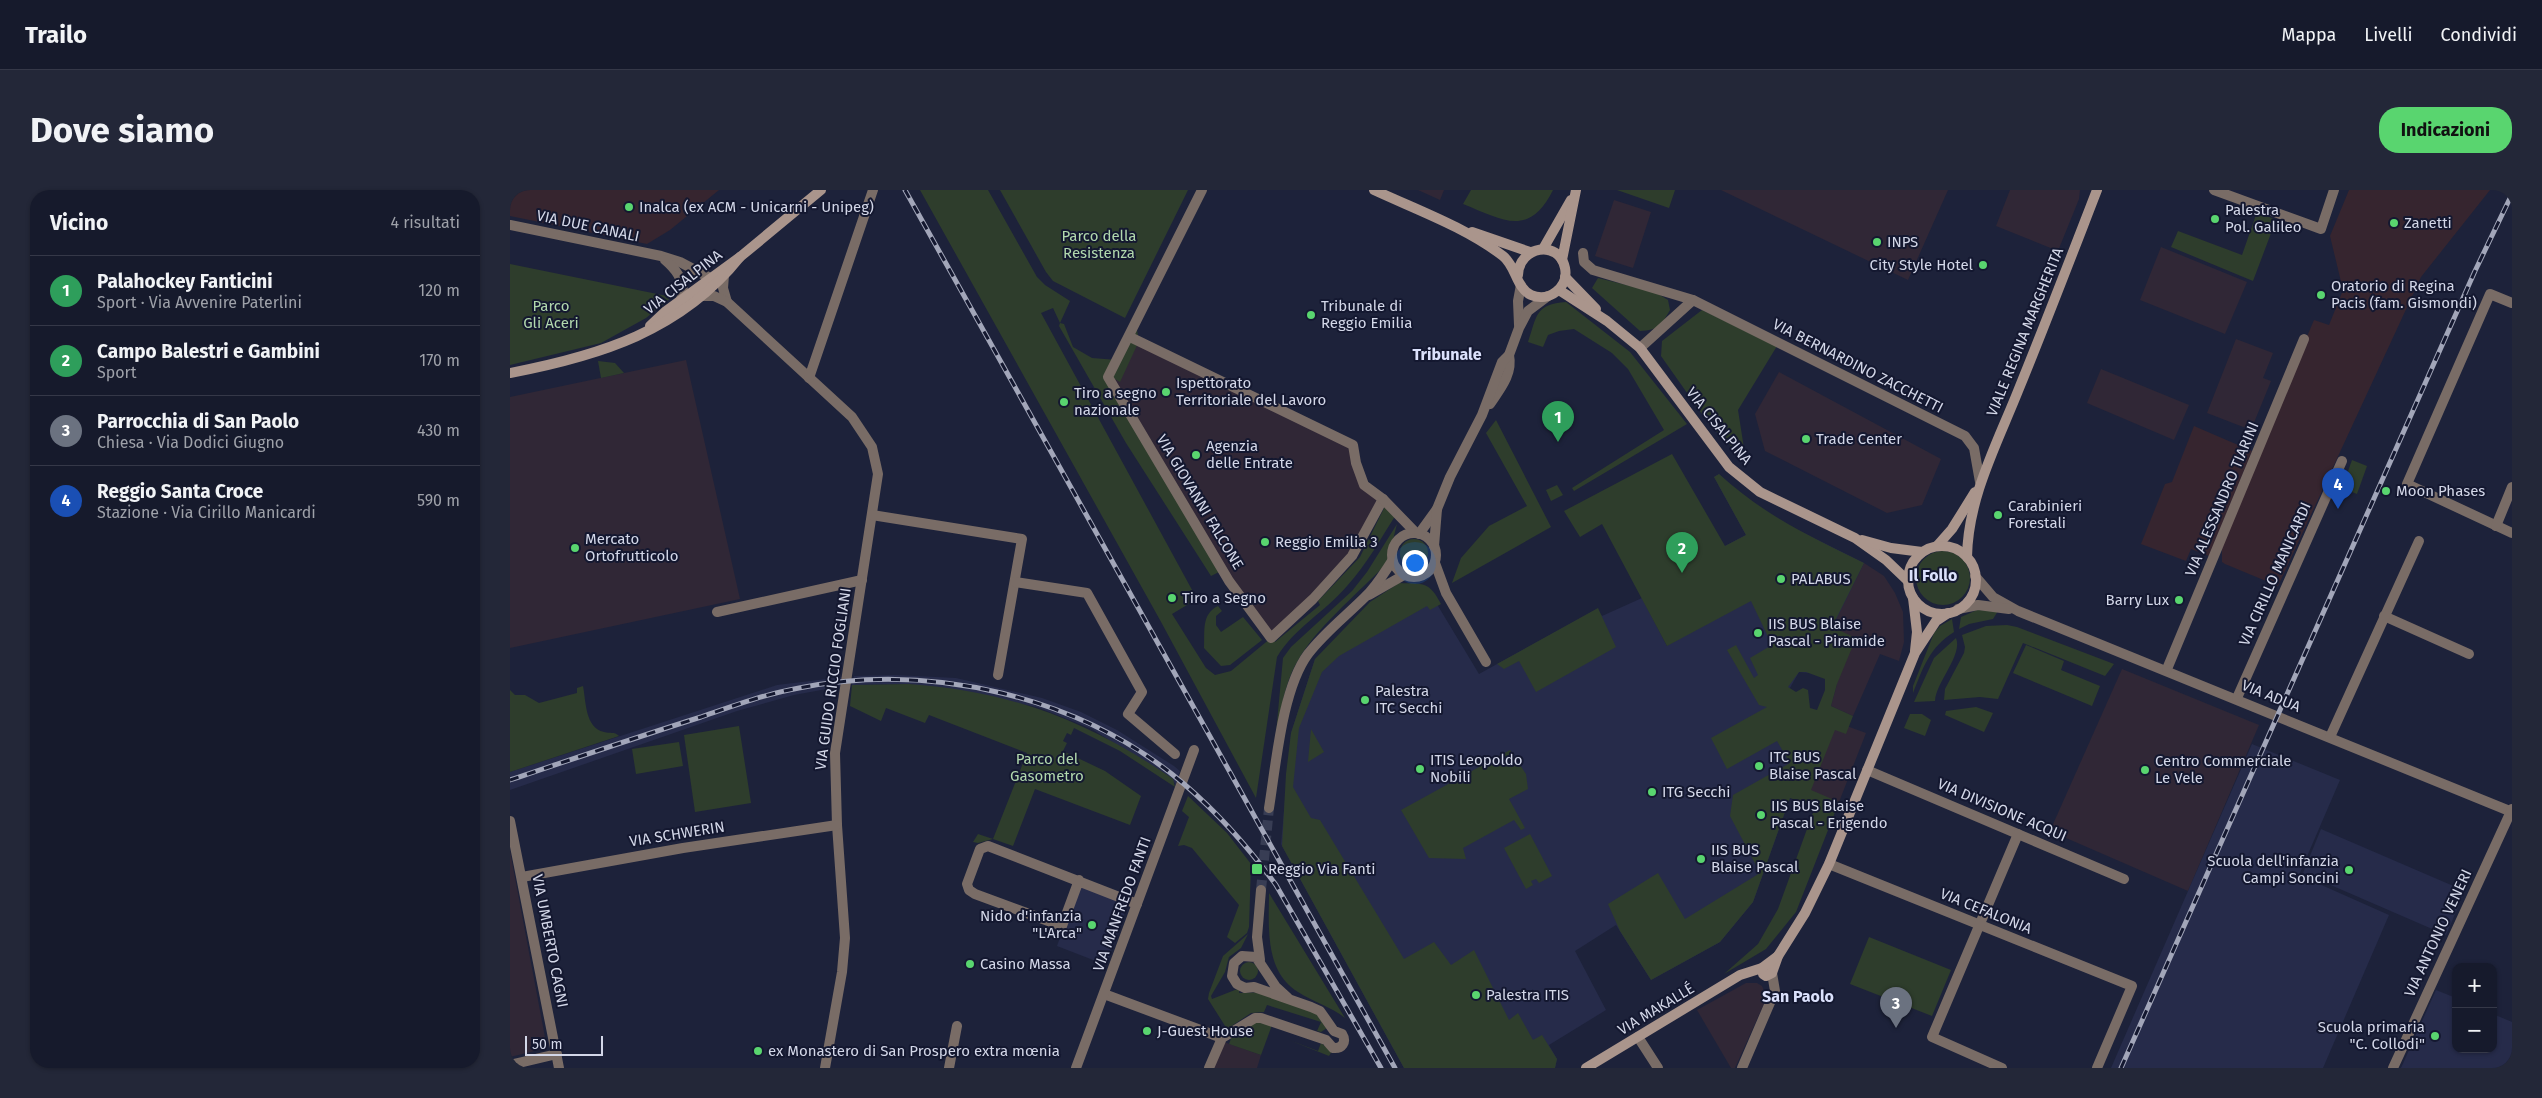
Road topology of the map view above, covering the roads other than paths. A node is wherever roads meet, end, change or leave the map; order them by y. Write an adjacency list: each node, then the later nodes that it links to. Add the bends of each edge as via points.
1 (821, 190): 15 (main road, VIA CISALPINA)
2 (873, 190): 35 (street)
3 (1202, 190): 31 (street, VIA GIOVANNI FALCONE)
4 (1374, 190): 10 (main road)
5 (1576, 190): 11 (main road); 16 (main road)
6 (2097, 190): 37 (main road, VIALE REGINA MARGHERITA)
7 (2214, 190): 8 (street, via 2320,229)
8 (2334, 190)
9 (510, 225): 14 (street, VIA DUE CANALI)
10 (1458, 228): 12 (main road); 20 (main road, via 1504,257)
11 (1543, 249): 12 (main road); 16 (main road)
12 (1530, 252): 20 (main road, via 1520,262)
13 (1583, 253): 24 (street, VIA BERNARDINO ZACCHETTI, via 1584,262 1593,270)
14 (661, 256): 19 (street, VIA DUE CANALI); 25 (street, via 680,276 684,287)
15 (740, 257): 17 (main road, VIA CISALPINA); 19 (main road, VIA CISALPINA)
16 (1562, 260): 18 (main road, VIA CISALPINA)
17 (724, 275): 22 (main road, VIA CISALPINA); 26 (street)
18 (1566, 276): 21 (main road); 28 (main road, VIA CISALPINA)
19 (710, 278): 25 (main road, VIA CISALPINA)
20 (1519, 280): 23 (main road, via 1532,295); 29 (street)
21 (1559, 290): 23 (main road); 28 (main road, VIA CISALPINA)
22 (701, 296): 26 (street, VIA GUIDO RICCIO FOGLIANI, via 714,296); 30 (main road, VIA CISALPINA, via 671,320)
23 (1548, 296): 29 (street, via 1528,311)
24 (1693, 300): 33 (street); 37 (street, VIA BERNARDINO ZACCHETTI, via 1964,436 1974,448)
25 (680, 302): 30 (main road, VIA CISALPINA)
26 (727, 302): 35 (street, VIA GUIDO RICCIO FOGLIANI)
27 (2512, 303): 43 (street, via 2490,294 2407,484)
28 (1607, 321): 33 (main road, VIA CISALPINA)
29 (1519, 328): 40 (street, via 1509,356 1511,365 1506,380 1482,415 1450,476)
30 (645, 331): 34 (main road, VIA CISALPINA, via 588,356)
31 (1130, 337): 39 (street, via 1353,445 1364,485); 39 (street, VIA GIOVANNI FALCONE, via 1108,378 1229,581 1271,638 1352,556)
32 (2304, 339): 71 (street, VIA ALESSANDRO TIARINI)
33 (1640, 348): 47 (main road, VIA CISALPINA, via 1729,467 1760,492)
34 (510, 373)
35 (809, 378): 41 (street, VIA GUIDO RICCIO FOGLIANI, via 852,418 872,447 878,474)
36 (2342, 461): 73 (street, VIA CIRILLO MANICARDI)
37 (1980, 483): 50 (main road, VIALE REGINA MARGHERITA, via 1952,529); 52 (main road, VIALE REGINA MARGHERITA, via 1968,528)
38 (2512, 487): 43 (street)
39 (1384, 499): 42 (street)
40 (1437, 509): 44 (street); 49 (street)
41 (872, 515): 58 (street, VIA GUIDO RICCIO FOGLIANI); 60 (street, via 1022,539)
42 (1399, 515): 44 (street); 46 (street)
43 (2496, 526): 45 (street)
44 (1417, 533): 46 (street); 49 (street, via 1427,537)
45 (2512, 533)
46 (1403, 536): 53 (street, via 1394,546)
47 (1855, 538): 51 (main road, VIA CISALPINA); 59 (main road, VIA CISALPINA)
48 (2419, 541): 67 (street)
49 (1434, 546): 54 (street)
50 (1937, 546): 51 (main road, VIALE REGINA MARGHERITA); 52 (main road, via 1953,548)
51 (1922, 552): 59 (main road, via 1911,564)
52 (1967, 557): 57 (main road, VIALE REGINA MARGHERITA)
53 (1392, 560): 56 (street); 62 (street)
54 (1435, 564): 55 (street); 61 (street)
55 (1426, 574): 56 (street, via 1416,578); 61 (street)
56 (1404, 575): 62 (street)
57 (1976, 576): 64 (main road, via 1972,595); 65 (street, VIA ADUA, via 1993,597)
58 (862, 580): 66 (street); 81 (street, VIA GUIDO RICCIO FOGLIANI, via 835,753)
59 (1908, 581): 63 (main road)
60 (1015, 582): 72 (street); 76 (street, via 1087,593 1142,692 1128,714)
61 (1446, 593): 70 (street)
62 (1366, 596): 78 (street, via 1328,631 1301,667 1284,722)
63 (1913, 597): 64 (main road, via 1928,611); 68 (main road, via 1917,632)
64 (1953, 611): 65 (street, VIA ADUA, via 1978,605); 68 (main road, via 1936,622)
65 (2018, 611): 71 (street, VIA ADUA)
66 (717, 612)
67 (2384, 616): 69 (street); 74 (street)
68 (1915, 653): 77 (main road)
69 (2469, 654)
70 (1486, 662)
71 (2167, 670): 73 (street, VIA ADUA)
72 (998, 675)
73 (2237, 698): 74 (street, VIA ADUA)
74 (2330, 737): 79 (street, VIA ADUA)
75 (1194, 750): 88 (street, VIA MANFREDO FANTI)
76 (1176, 754)
77 (1867, 770): 82 (street, VIA DIVISIONE ACQUI); 83 (main road)
78 (1269, 808)
79 (2512, 811): 114 (street, VIA ANTONIO VENERI)
80 (510, 821): 84 (street, VIA UMBERTO CAGNI)
81 (837, 825): 84 (street, VIA SCHWERIN); 105 (street, VIA GUIDO RICCIO FOGLIANI, via 845,938)
82 (2018, 834): 85 (street, VIA DIVISIONE ACQUI); 89 (street)
83 (1828, 864): 89 (street, VIA CEFALONIA); 93 (main road, via 1805,914)
84 (522, 877): 102 (street, VIA UMBERTO CAGNI)
85 (2124, 879)
86 (1079, 880): 86 (street, via 987,846 980,849 967,884 975,894 1062,926); 88 (street)
87 (1261, 890): 90 (street)
88 (1137, 904): 95 (street, VIA MANFREDO FANTI)
89 (1980, 925): 112 (street, via 1932,1037); 113 (street, VIA CEFALONIA, via 2132,986)
90 (1257, 934): 91 (street); 92 (street)
91 (1245, 955): 92 (street, via 1253,956); 94 (street, via 1234,963 1232,976 1242,987)
92 (1262, 965): 94 (street, via 1262,979); 96 (street, via 1276,987)
93 (1768, 970): 99 (main road, VIA MAKALLÉ, via 1740,975); 111 (street, via 1775,991)
94 (1254, 987): 96 (street)
95 (1104, 994): 100 (street); 107 (street, VIA MANFREDO FANTI)
96 (1288, 998): 98 (street, via 1320,1012)
97 (957, 1026): 106 (street)
98 (1334, 1031): 101 (street); 101 (street, via 1344,1036 1341,1046 1333,1048)
99 (1638, 1037): 109 (main road, VIA MAKALLÉ); 110 (street)
100 (1222, 1038): 101 (street, via 1255,1018 1261,1018); 108 (street)
101 (1326, 1040)
102 (557, 1054): 103 (street); 104 (street, VIA UMBERTO CAGNI)
103 (510, 1065)
104 (559, 1068)
105 (825, 1068)
106 (949, 1068)
107 (1076, 1068)
108 (1209, 1068)
109 (1586, 1068)
110 (1658, 1068)
111 (1742, 1068)
112 (2002, 1068)
113 (2097, 1068)
114 (2392, 1068)

